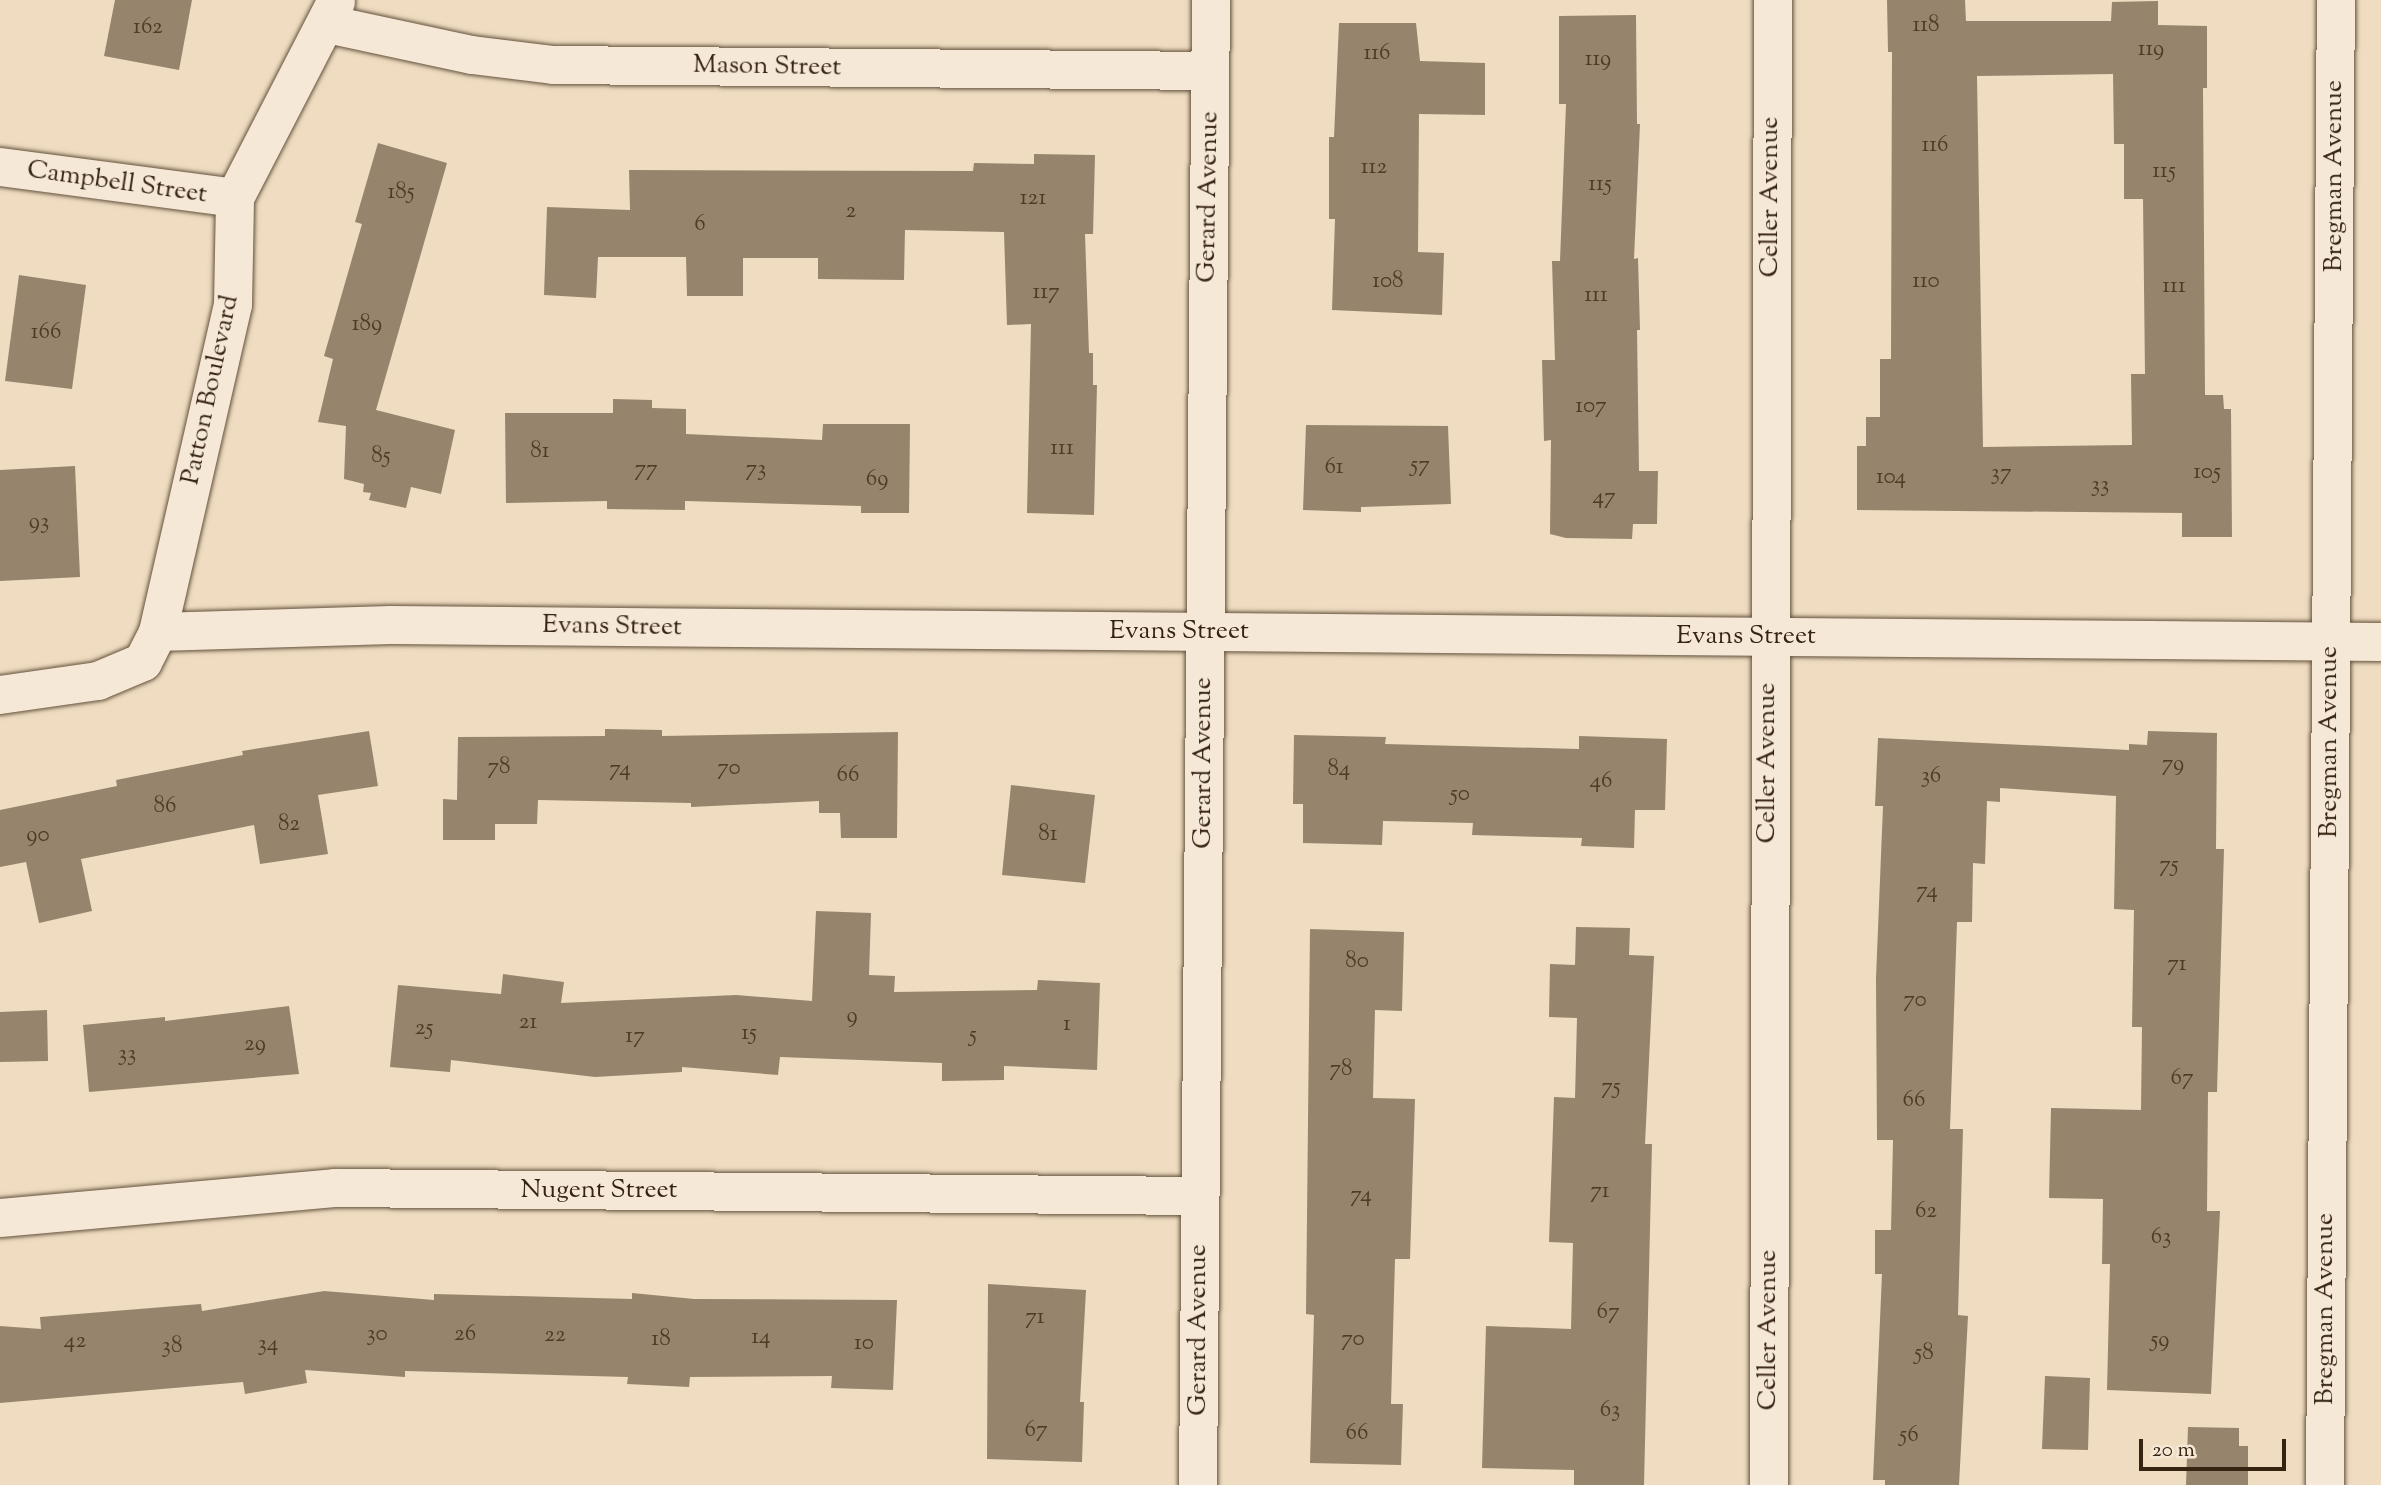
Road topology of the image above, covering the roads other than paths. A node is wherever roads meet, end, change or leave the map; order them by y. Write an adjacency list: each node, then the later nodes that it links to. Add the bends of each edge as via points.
1 (1211, 0): 5 (street, Gerard Avenue)
2 (1773, 0): 10 (street, Celler Avenue)
3 (2336, 0): 11 (street, Bregman Avenue)
4 (332, 12): 5 (street, Mason Street, via 472,55 553,65); 7 (street, Patton Boulevard)
5 (1210, 71): 9 (street, Gerard Avenue)
6 (0, 167): 7 (street, Campbell Street)
7 (235, 198): 8 (street, Patton Boulevard, via 233,305)
8 (158, 632): 9 (street, Evans Street, via 391,625); 13 (street, via 143,662 98,681)
9 (1205, 632): 10 (street, Evans Street); 14 (street, Gerard Avenue)
10 (1768, 637): 11 (street, Evans Street); 17 (street, Celler Avenue)
11 (2331, 641): 12 (street, Evans Street); 18 (street, Bregman Avenue)
12 (2381, 642)
13 (0, 695)
14 (1200, 1196): 15 (street, Nugent Street, via 335,1188); 16 (street, Gerard Avenue)
15 (0, 1218)
16 (1198, 1485)
17 (1769, 1485)
18 (2325, 1485)

